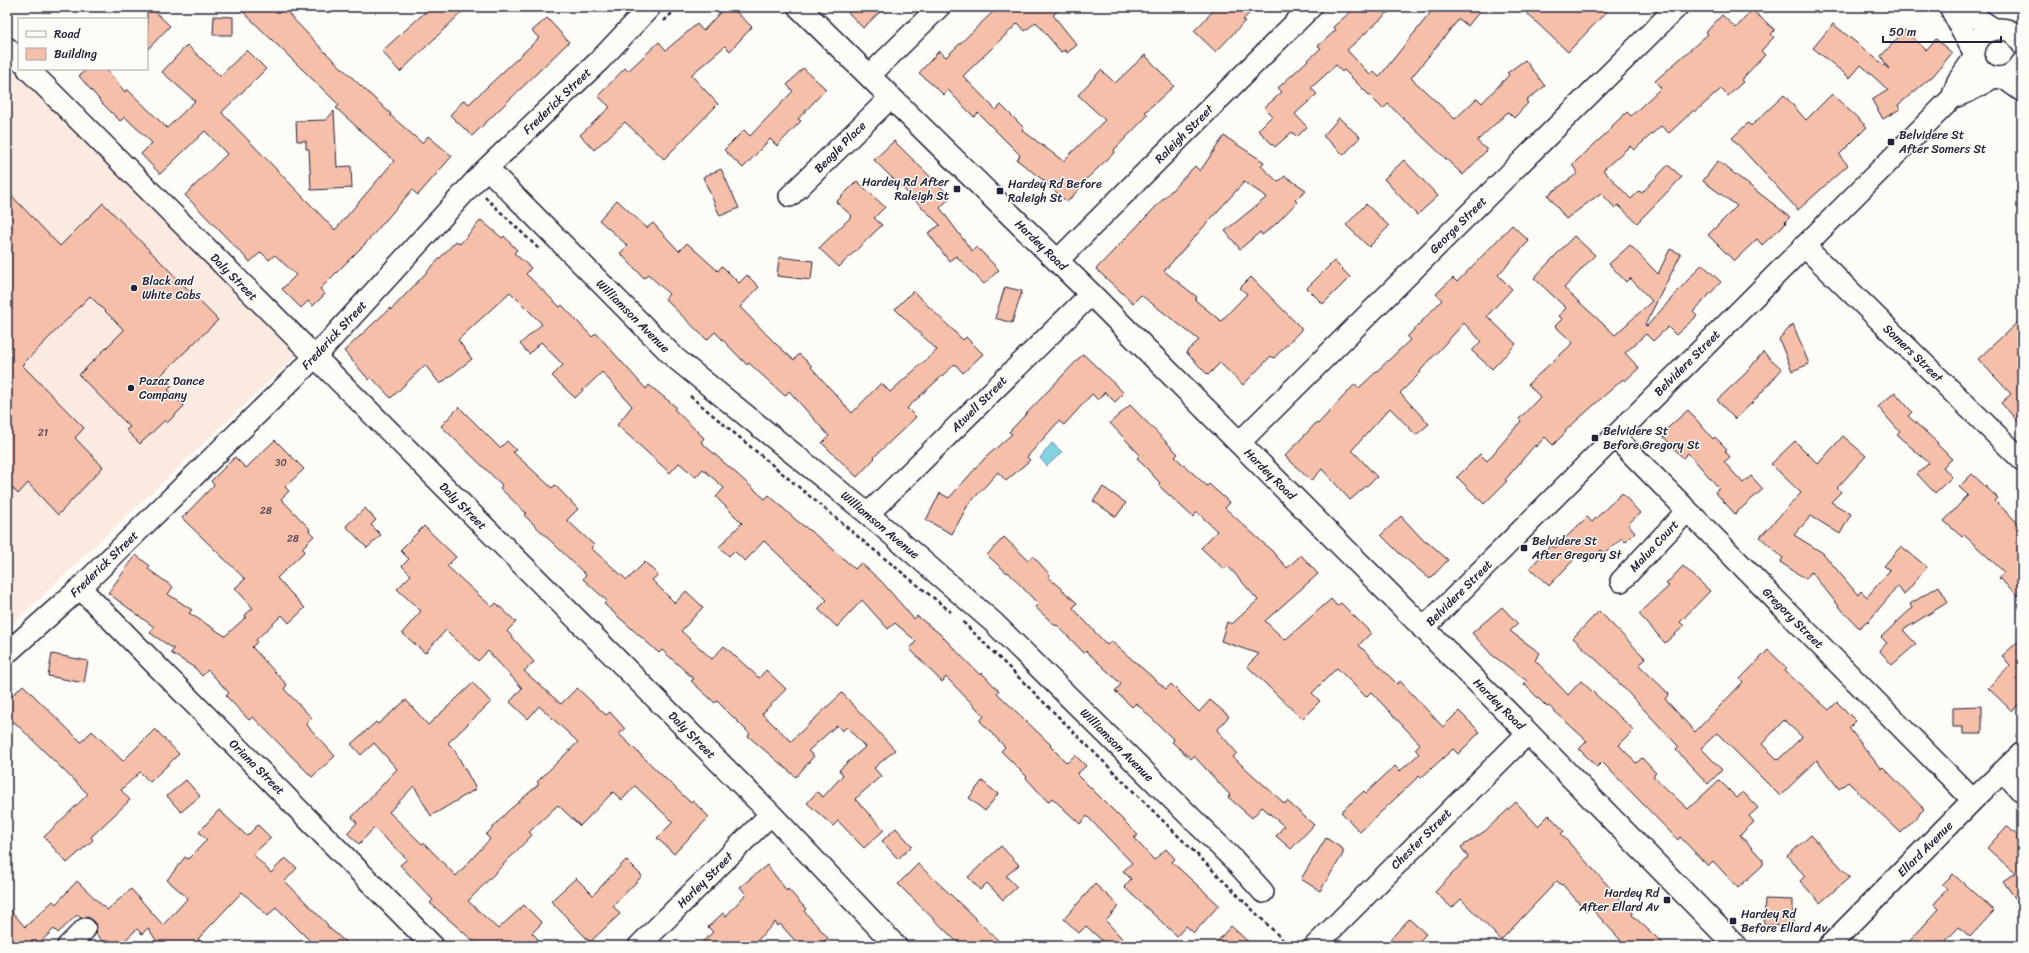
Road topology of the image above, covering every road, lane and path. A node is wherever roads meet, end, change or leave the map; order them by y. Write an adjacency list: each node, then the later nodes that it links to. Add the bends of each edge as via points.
1 (650, 7): 19 (street, Frederick Street, via 599,61)
2 (799, 7): 14 (main road, Hardey Road)
3 (940, 7): 14 (street)
4 (1311, 7): 24 (street, Raleigh Street)
5 (1677, 7): 29 (street, George Street)
6 (1950, 7): 10 (street)
7 (1960, 7): 8 (street)
8 (2012, 31): 10 (street, Belvidere Street, via 1982,35 1975,46)
9 (7, 48): 11 (street)
10 (1974, 55): 15 (street, via 1980,70); 18 (street, Belvidere Street, via 1958,81)
11 (18, 59)
12 (2022, 64): 15 (street, Belvidere Street, via 2012,75)
13 (29, 70): 26 (street, Daly Street)
14 (869, 76): 17 (main road, Hardey Road)
15 (1998, 78): 16 (street); 18 (street, Belvidere Street)
16 (2022, 90)
17 (890, 98): 21 (street, Beagle Place); 24 (main road, Hardey Road)
18 (1952, 98): 22 (street, Belvidere Street)
19 (487, 168): 20 (street, Frederick Street); 32 (street, Williamson Avenue, via 675,358)
20 (472, 184): 23 (path); 26 (street, Frederick Street)
21 (790, 196)
22 (1804, 246): 28 (street, Belvidere Street); 30 (street, Somers Street)
23 (543, 253)
24 (1057, 261): 25 (main road, Hardey Road)
25 (1091, 294): 29 (main road, Hardey Road); 32 (street, Atwell Street)
26 (314, 358): 34 (street, Frederick Street); 44 (street, Daly Street)
27 (685, 390): 35 (path, via 739,438)
28 (1614, 436): 31 (street, Gregory Street); 37 (street, Belvidere Street)
29 (1239, 443): 37 (main road, Hardey Road)
30 (2022, 460)
31 (1687, 511): 33 (street, Malua Court); 43 (street, Gregory Street)
32 (868, 514): 45 (street, Williamson Avenue, via 993,622 1229,855)
33 (1621, 581)
34 (80, 588): 38 (street, Frederick Street); 49 (street, Oriana Street)
35 (954, 614)
36 (960, 619): 52 (path)
37 (1423, 629): 39 (main road, Hardey Road)
38 (7, 653)
39 (1528, 733): 47 (street, Chester Street); 53 (main road, Hardey Road)
40 (2022, 753): 41 (street, Ellard Avenue)
41 (2003, 771): 42 (street); 43 (street, Ellard Avenue)
42 (2022, 792)
43 (1973, 800): 54 (street, Ellard Avenue)
44 (771, 814): 50 (street, Harley Street); 51 (street, Daly Street)
45 (1263, 892)
46 (85, 929): 48 (street)
47 (1316, 945)
48 (68, 946)
49 (433, 946)
50 (639, 946)
51 (896, 946)
52 (1288, 946)
53 (1736, 946)
54 (1829, 946)

